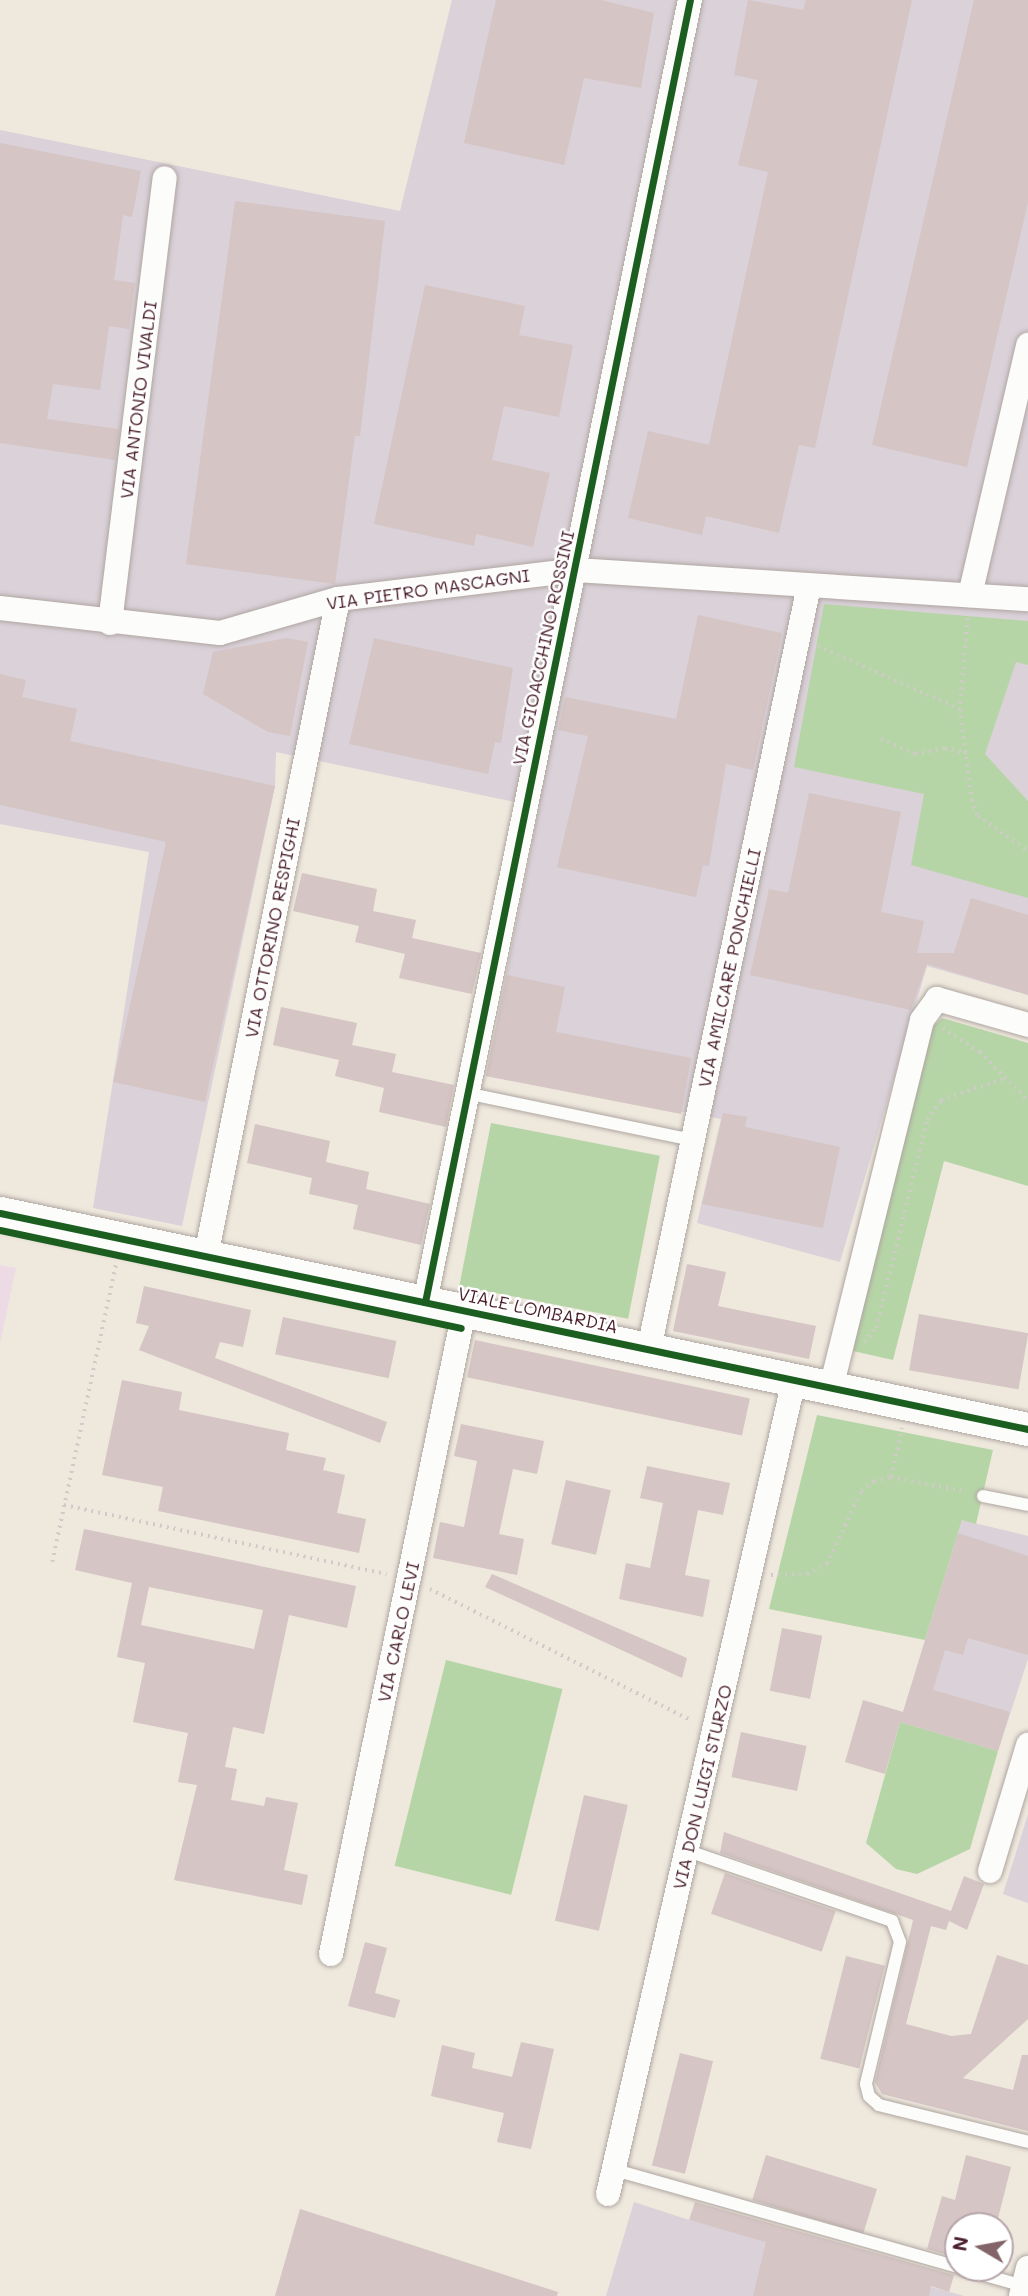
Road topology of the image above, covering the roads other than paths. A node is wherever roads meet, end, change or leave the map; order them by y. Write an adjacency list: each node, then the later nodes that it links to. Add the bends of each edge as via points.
1 (690, 0): 4 (street, VIA GIOACCHINO ROSSINI)
2 (165, 178): 10 (street, VIA ANTONIO VIVALDI)
3 (1028, 345): 6 (street)
4 (576, 570): 5 (street, VIA PIETRO MASCAGNI); 7 (street, VIA PIETRO MASCAGNI); 12 (street, VIA GIOACCHINO ROSSINI)
5 (809, 586): 6 (street, VIA PIETRO MASCAGNI); 13 (street, VIA AMILCARE PONCHIELLI)
6 (970, 595): 8 (street, VIA PIETRO MASCAGNI)
7 (338, 599): 10 (street, VIA PIETRO MASCAGNI, via 220,633); 15 (street, VIA OTTORINO RESPIGHI)
8 (1028, 599)
9 (0, 608): 10 (street, VIA PIETRO MASCAGNI)
10 (110, 622)
11 (1028, 1025): 20 (street, via 937,999 922,1020)
12 (466, 1093): 13 (lane); 16 (street, VIA GIOACCHINO ROSSINI)
13 (694, 1140): 18 (street, VIA AMILCARE PONCHIELLI)
14 (0, 1213): 15 (street, VIALE LOMBARDIA)
15 (206, 1256): 16 (street, VIALE LOMBARDIA)
16 (425, 1302): 17 (street, VIALE LOMBARDIA)
17 (464, 1311): 18 (street, VIALE LOMBARDIA); 27 (street, VIA CARLO LEVI)
18 (649, 1349): 19 (street, VIALE LOMBARDIA)
19 (794, 1380): 20 (street, VIALE LOMBARDIA); 25 (street, VIA DON LUIGI STURZO)
20 (831, 1388): 21 (street, VIALE LOMBARDIA)
21 (1028, 1429)
22 (983, 1496): 23 (lane)
23 (1028, 1505)
24 (1028, 1745): 26 (street)
25 (688, 1852): 28 (lane, via 892,1922 901,1942 866,2084 869,2096 880,2105); 29 (street, VIA DON LUIGI STURZO)
26 (990, 1871)
27 (331, 1954)
28 (1028, 2143)
29 (611, 2182): 30 (lane)
30 (944, 2264)

